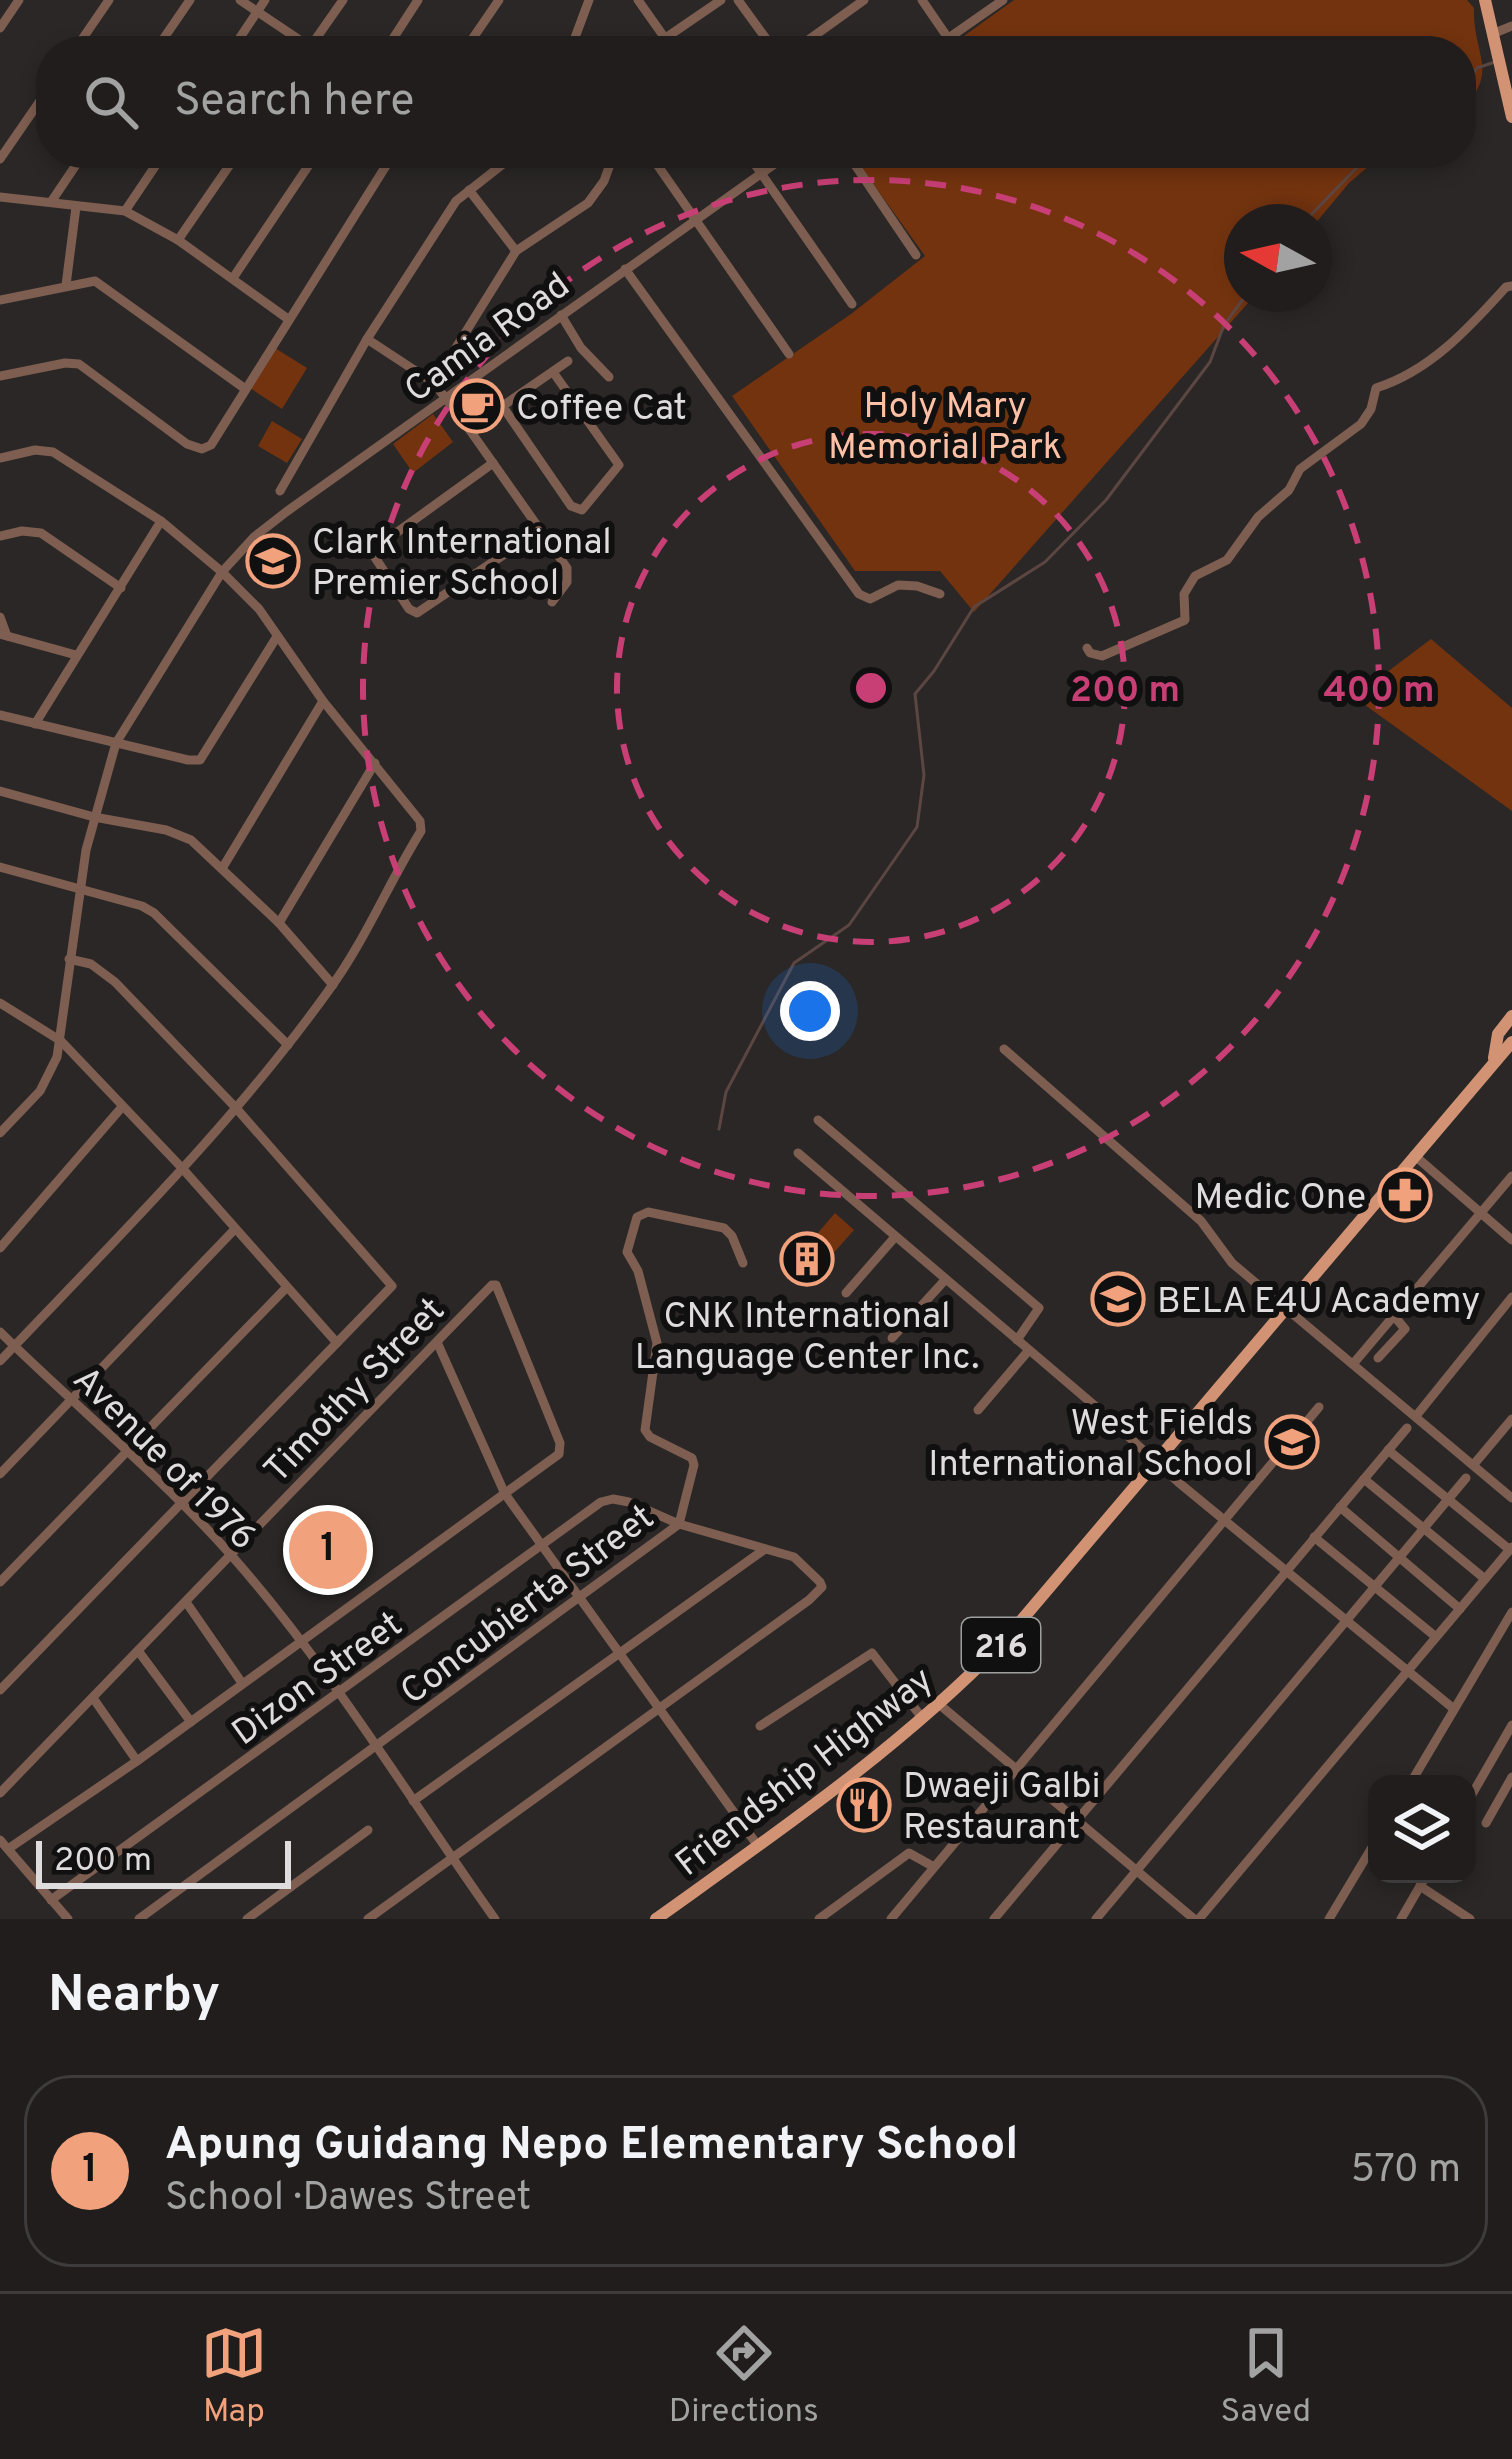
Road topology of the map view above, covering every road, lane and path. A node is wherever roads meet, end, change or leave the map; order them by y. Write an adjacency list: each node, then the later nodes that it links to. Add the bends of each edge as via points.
1 (19, 0): 19 (street)
2 (109, 0): 21 (street)
3 (190, 0): 22 (street)
4 (240, 0): 17 (street)
5 (265, 0): 17 (street)
6 (343, 0): 25 (street)
7 (418, 0): 26 (street)
8 (499, 0): 27 (street)
9 (589, 0): 28 (street)
10 (638, 0): 29 (street)
11 (721, 0): 30 (street)
12 (739, 0): 31 (street)
13 (864, 0): 32 (street)
14 (922, 0): 33 (street)
15 (1003, 0): 34 (street)
16 (1484, 0): 20 (main road)
17 (257, 11): 23 (street); 24 (street)
18 (1512, 26): 20 (street)
19 (0, 28)
20 (1492, 34): 35 (main road)
21 (84, 36)
22 (165, 36)
23 (241, 36)
24 (292, 36)
25 (320, 36)
26 (395, 36)
27 (474, 36)
28 (576, 36)
29 (662, 36)
30 (668, 36)
31 (764, 36)
32 (814, 36)
33 (947, 36)
34 (951, 36)
35 (1509, 91): 37 (main road)
36 (36, 107): 38 (street)
37 (1512, 117)
38 (0, 159)
39 (74, 168): 53 (street)
40 (154, 168): 55 (street)
41 (228, 168): 57 (street)
42 (306, 168): 61 (street)
43 (384, 168): 67 (street)
44 (498, 168): 51 (street)
45 (609, 168): 58 (street, via 588,202)
46 (660, 168): 56 (street)
47 (758, 168): 50 (street)
48 (770, 168): 50 (street, Camia Road)
49 (857, 168): 59 (street)
50 (762, 174): 56 (street, Camia Road); 65 (street)
51 (469, 190): 58 (street); 68 (street)
52 (0, 196): 53 (street)
53 (51, 202): 54 (street)
54 (76, 207): 55 (street); 62 (street)
55 (125, 211): 57 (street)
56 (697, 218): 60 (street, Camia Road); 69 (street)
57 (178, 241): 61 (street)
58 (516, 251): 74 (street)
59 (916, 255)
60 (625, 269): 66 (street, Camia Road); 87 (street, via 860,594 907,584)
61 (233, 278): 67 (street)
62 (66, 285): 64 (street); 75 (street, via 104,285)
63 (1512, 286): 92 (street, via 1413,375 1376,388 1360,424 1300,469 1227,560 1195,576 1183,599 1185,620 1102,656)
64 (0, 300)
65 (853, 304)
66 (561, 315): 73 (street); 76 (street, Camia Road)
67 (288, 319): 75 (street)
68 (368, 339): 74 (street); 81 (street)
69 (789, 354)
70 (568, 361): 71 (street)
71 (553, 372): 77 (street); 77 (street, via 619,465 582,510 571,506)
72 (0, 376): 75 (street, via 79,364 193,447 211,445)
73 (609, 377)
74 (434, 383): 76 (street)
75 (244, 388)
76 (447, 396): 78 (street); 85 (street, Camia Road, via 254,537)
77 (503, 406): 78 (street)
78 (470, 429): 80 (street)
79 (0, 458): 82 (street, via 53,452)
80 (493, 463): 83 (street); 83 (street, via 375,549 376,560 410,609 422,611)
81 (280, 491)
82 (160, 521): 85 (street); 86 (street)
83 (539, 531): 88 (street, via 568,574)
84 (0, 536): 86 (street, via 41,533)
85 (222, 572): 91 (street); 97 (street, Camia Road)
86 (122, 588): 93 (street)
87 (940, 594)
88 (552, 602)
89 (0, 617): 90 (street)
90 (3, 635): 93 (street)
91 (276, 638): 94 (street); 97 (street, via 200,760)
92 (1087, 648)
93 (76, 656): 96 (street)
94 (323, 700): 98 (street); 102 (street)
95 (0, 715): 96 (street)
96 (34, 724): 97 (street)
97 (116, 743): 100 (street, Camia Road)
98 (375, 763): 105 (street); 107 (street, via 421,831)
99 (0, 791): 100 (street)
100 (94, 817): 102 (street, via 166,830); 104 (street, Camia Road)
101 (2, 867): 103 (street); 104 (street)
102 (224, 867): 105 (street)
103 (0, 880)
104 (80, 892): 106 (street, Camia Road); 113 (street, via 154,914)
105 (279, 923): 107 (street)
106 (69, 959): 111 (street, Camia Road); 118 (street, via 105,971)
107 (333, 985): 113 (street)
108 (0, 1003): 111 (street)
109 (1512, 1016): 116 (main road, Friendship Highway / 216)
110 (1512, 1031): 116 (main road)
111 (61, 1042): 117 (street); 120 (street, Camia Road, via 51,1074)
112 (1512, 1042): 116 (main road)
113 (288, 1045): 118 (street)
114 (1004, 1049): 135 (street, via 1201,1221 1227,1258)
115 (1512, 1052): 116 (main road, Friendship Highway / 216)
116 (1494, 1059): 122 (main road, Friendship Highway / 216)
117 (122, 1107): 123 (street); 129 (street)
118 (236, 1108): 123 (street); 141 (street, via 392,1286)
119 (818, 1120): 139 (street, via 1039,1308)
120 (3, 1124)
121 (798, 1153): 127 (street)
122 (1414, 1155): 125 (street); 135 (main road, Friendship Highway / 216)
123 (182, 1168): 126 (street); 142 (street)
124 (1512, 1176): 125 (street)
125 (1480, 1211): 128 (street); 136 (street)
126 (234, 1230): 132 (street); 149 (street)
127 (895, 1238): 131 (street); 133 (street)
128 (1512, 1240)
129 (0, 1248)
130 (743, 1262): 168 (street, Concubierta Street, via 724,1228 670,1216 642,1213 628,1243 657,1343 645,1430 694,1465)
131 (945, 1280): 138 (street); 139 (street)
132 (285, 1288): 141 (street); 155 (street)
133 (846, 1293)
134 (1512, 1297): 152 (street)
135 (1286, 1308): 147 (street); 157 (main road, Friendship Highway / 216)
136 (1394, 1316): 143 (street); 145 (street, via 1405,1329)
137 (0, 1332): 142 (street, Avenue of 1976)
138 (892, 1338)
139 (1017, 1340): 144 (street)
140 (437, 1342): 162 (street); 162 (street, Timothy Street, via 496,1286 560,1443 559,1454); 174 (street, Timothy Street)
141 (337, 1343): 165 (street)
142 (14, 1346): 146 (street); 149 (street, Avenue of 1976)
143 (1368, 1348): 145 (street); 147 (street)
144 (1029, 1350): 151 (street); 157 (street)
145 (1378, 1358): 148 (street)
146 (0, 1360)
147 (1353, 1364): 148 (street)
148 (1367, 1376): 152 (street)
149 (70, 1400): 155 (street, Avenue of 1976); 159 (street)
150 (1319, 1406): 167 (street)
151 (978, 1410)
152 (1416, 1416): 158 (street)
153 (1512, 1419): 158 (street)
154 (1407, 1428): 156 (street)
155 (128, 1450): 165 (street, Avenue of 1976); 178 (street)
156 (1388, 1450): 161 (street); 164 (street)
157 (1155, 1462): 167 (street); 194 (main road, Friendship Highway / 216)
158 (1475, 1463): 163 (street)
159 (0, 1474)
160 (1466, 1478): 164 (street)
161 (1364, 1479): 166 (street); 169 (street)
162 (505, 1494): 171 (street); 186 (street)
163 (1512, 1498)
164 (1448, 1499): 169 (street); 172 (street)
165 (181, 1504): 174 (street, Avenue of 1976); 191 (street)
166 (1340, 1507): 170 (street); 175 (street)
167 (1225, 1518): 176 (street); 203 (street)
168 (679, 1523): 171 (street, Dizon Street, via 613,1498); 173 (street); 180 (street, Concubierta Street)
169 (1424, 1530): 175 (street); 177 (street)
170 (1314, 1537): 176 (street); 179 (street)
171 (542, 1546): 180 (street); 192 (street, Dizon Street)
172 (1511, 1548): 177 (street)
173 (765, 1549): 188 (street); 195 (street, via 794,1557 822,1587)
174 (230, 1555): 181 (street, Timothy Street); 186 (street, Avenue of 1976)
175 (1400, 1559): 179 (street); 182 (street)
176 (1287, 1570): 184 (street); 209 (street)
177 (1485, 1579): 182 (street)
178 (0, 1582)
179 (1376, 1588): 184 (street); 185 (street)
180 (579, 1600): 188 (street); 201 (street, Concubierta Street)
181 (186, 1602): 187 (street, Timothy Street); 190 (street)
182 (1460, 1609): 185 (street)
183 (1512, 1612): 196 (street)
184 (1348, 1620): 189 (street); 217 (street)
185 (1436, 1637): 189 (street)
186 (299, 1640): 190 (street); 192 (street, Avenue of 1976)
187 (139, 1652): 193 (street, Timothy Street); 198 (street)
188 (620, 1656): 195 (street); 208 (street)
189 (1408, 1670): 196 (street); 231 (street)
190 (242, 1683): 198 (street)
191 (0, 1690)
192 (338, 1696): 201 (street, Avenue of 1976); 220 (street, Dizon Street)
193 (93, 1698): 202 (street); 207 (street, Timothy Street)
194 (940, 1706): 197 (main road, Friendship Highway / 216); 203 (street)
195 (658, 1709): 213 (street); 215 (street)
196 (1454, 1709): 204 (street)
197 (923, 1719): 200 (street, via 872,1653); 213 (main road, Friendship Highway / 216)
198 (191, 1722): 202 (street)
199 (1512, 1725): 206 (street)
200 (760, 1726)
201 (374, 1749): 208 (street, Avenue of 1976); 222 (street, Concubierta Street)
202 (137, 1761): 212 (street)
203 (1016, 1770): 209 (street); 216 (street)
204 (1415, 1775)
205 (1512, 1777): 210 (street)
206 (1476, 1787)
207 (0, 1792)
208 (413, 1801): 215 (street, Avenue of 1976)
209 (1077, 1821): 217 (street); 229 (street)
210 (1486, 1822)
211 (368, 1830): 223 (street)
212 (4, 1844): 220 (street)
213 (758, 1846): 226 (main road, Friendship Highway / 216)
214 (1368, 1854): 232 (street)
215 (452, 1858): 224 (street); 225 (street, Avenue of 1976)
216 (934, 1867): 227 (street, via 909,1853); 228 (street)
217 (1136, 1871): 230 (street); 231 (street)
218 (1422, 1883): 219 (street)
219 (1420, 1886): 233 (street); 234 (street)
220 (51, 1900): 221 (street)
221 (68, 1919)
222 (139, 1919)
223 (247, 1919)
224 (368, 1919)
225 (495, 1919)
226 (656, 1919)
227 (819, 1919)
228 (891, 1919)
229 (994, 1919)
230 (1096, 1919)
231 (1196, 1919)
232 (1330, 1919)
233 (1401, 1919)
234 (1470, 1919)

